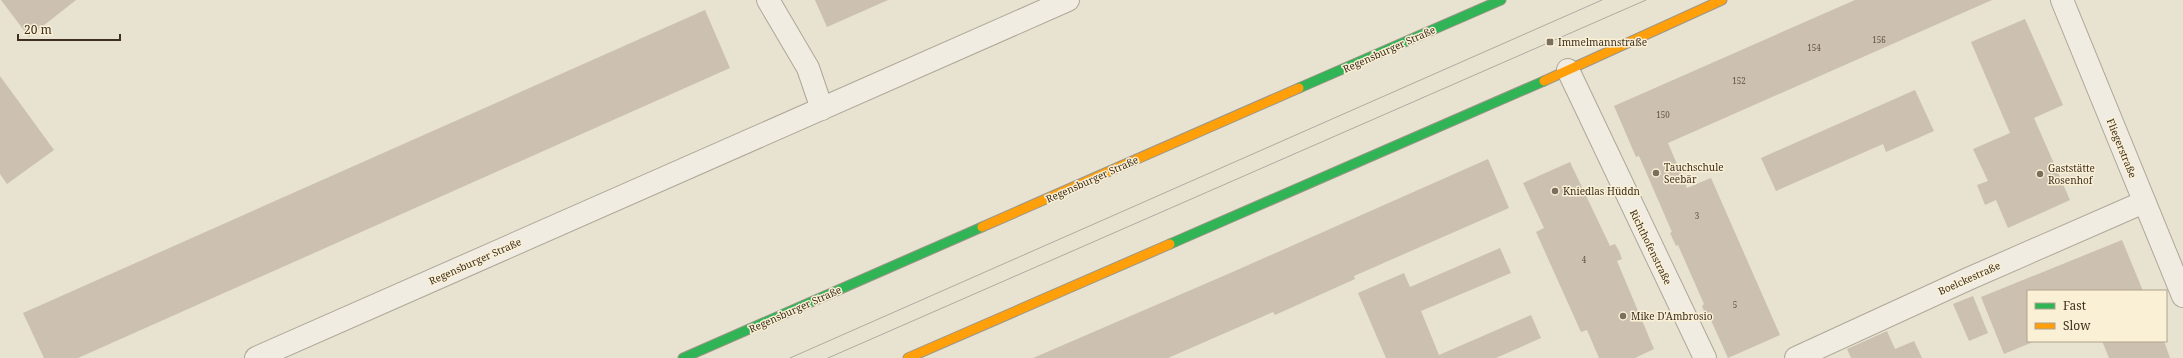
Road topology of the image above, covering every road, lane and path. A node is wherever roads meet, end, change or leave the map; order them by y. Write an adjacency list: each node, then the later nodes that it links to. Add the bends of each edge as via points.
1 (768, 0): 7 (street, via 808,68)
2 (1068, 0): 7 (street, Regensburger Straße)
3 (1501, 0): 12 (main road, Regensburger Straße)
4 (2062, 0): 8 (street, Fliegerstraße)
5 (1714, 1): 6 (main road)
6 (1568, 70): 13 (main road); 14 (street, Richthofenstraße)
7 (822, 109): 11 (street, Regensburger Straße)
8 (2144, 202): 9 (street, Fliegerstraße); 10 (street, Boelckestraße, via 1968,279)
9 (2183, 296)
10 (1810, 355)
11 (256, 358)
12 (683, 358)
13 (908, 358)
14 (1705, 358)

